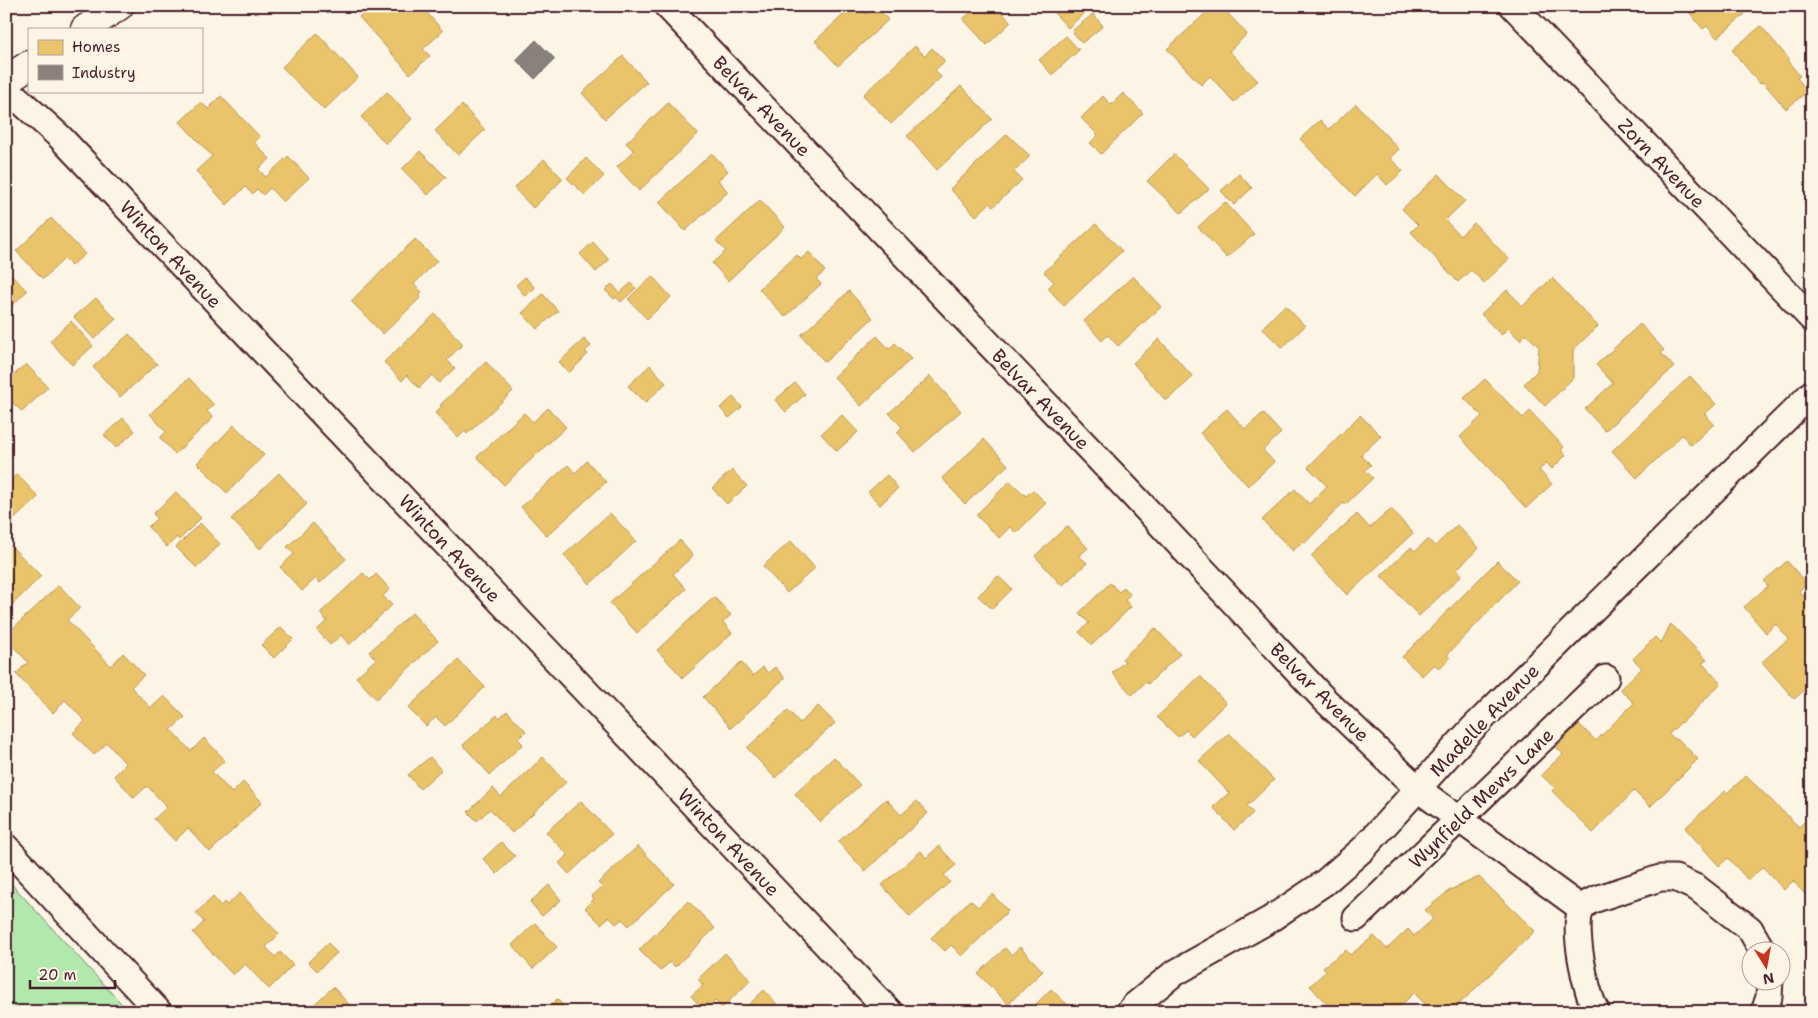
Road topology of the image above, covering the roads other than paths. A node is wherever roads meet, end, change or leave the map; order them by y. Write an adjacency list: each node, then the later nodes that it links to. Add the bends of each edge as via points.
1 (119, 6): 4 (main road)
2 (667, 6): 11 (street, Belvar Avenue, via 1324,699)
3 (1514, 6): 8 (street, Zorn Avenue)
4 (86, 28)
5 (28, 66): 6 (main road)
6 (6, 80)
7 (6, 88): 19 (street, Winton Avenue, via 60,137)
8 (1812, 319)
9 (1812, 393): 11 (street, Madelle Avenue, via 1472,729)
10 (1606, 678): 12 (street, Wynfield Mews Lane)
11 (1418, 789): 12 (street, Belvar Avenue); 20 (street, Madelle Avenue, via 1363,849 1324,883 1269,920 1173,974)
12 (1459, 819): 14 (street, Belvar Avenue); 15 (street, Wynfield Mews Lane)
13 (6, 847): 18 (street)
14 (1582, 909): 16 (street, via 1599,898 1660,878 1675,878 1697,888 1750,929); 21 (street, via 1579,919 1581,960)
15 (1356, 918)
16 (1756, 940)
17 (1769, 990): 22 (street)
18 (159, 1012)
19 (890, 1012)
20 (1129, 1012)
21 (1597, 1012)
22 (1764, 1012)

